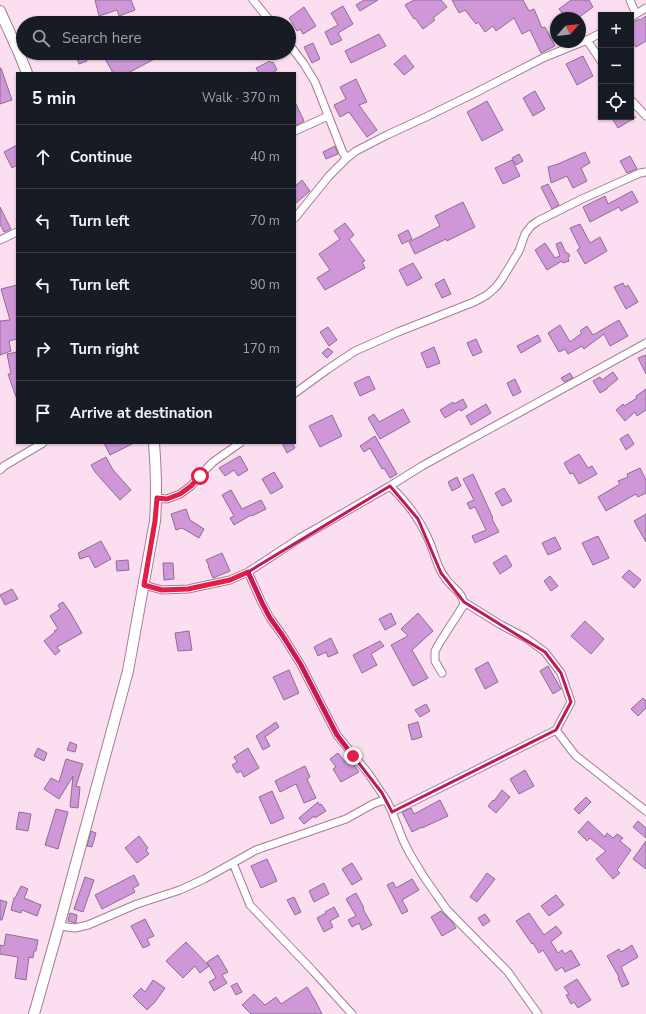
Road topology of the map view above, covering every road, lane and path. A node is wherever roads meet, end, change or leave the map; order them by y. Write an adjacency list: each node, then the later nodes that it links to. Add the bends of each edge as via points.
1 (253, 0): 7 (street)
2 (630, 0): 5 (street)
3 (646, 8): 6 (street)
4 (0, 11): 8 (main road)
5 (633, 12)
6 (634, 15)
7 (266, 16)
8 (3, 25): 11 (main road)
9 (598, 34): 10 (street)
10 (587, 40): 13 (street); 20 (street, via 543,58 356,150)
11 (16, 48)
12 (296, 53): 17 (street, via 315,82)
13 (598, 56)
14 (22, 60): 15 (main road)
15 (27, 72)
16 (634, 103): 18 (street)
17 (328, 116): 19 (street); 20 (street)
18 (646, 116)
19 (296, 131)
20 (346, 158): 22 (street)
21 (646, 172): 26 (street, via 582,199 531,226 502,279 487,295 355,351)
22 (296, 217)
23 (16, 232): 24 (street)
24 (0, 240)
25 (646, 343): 31 (street, via 455,447)
26 (296, 392)
27 (41, 444): 30 (street)
28 (154, 444): 32 (main road)
29 (239, 444): 32 (street, via 213,462 180,494 167,499)
30 (0, 470)
31 (390, 486): 33 (street, via 300,538); 35 (street, via 403,498 418,519 441,573)
32 (157, 498): 34 (main road)
33 (248, 572): 34 (street, via 230,580 188,589 162,590); 38 (street, via 270,618 301,665 337,735)
34 (144, 585): 42 (main road, via 128,671)
35 (464, 602): 36 (street, via 435,651 435,661); 37 (street, via 526,638 545,652 561,673 571,702)
36 (442, 673)
37 (556, 730): 39 (street); 40 (street, via 575,755)
38 (387, 801): 39 (street); 41 (street, via 373,804 346,820 256,850)
39 (392, 812): 45 (street, via 410,854 447,910 508,972)
40 (646, 812)
41 (233, 863): 42 (street, via 180,890 137,904 88,925 75,928); 44 (street, via 250,905)
42 (59, 926): 43 (main road)
43 (34, 1014)
44 (352, 1014)
45 (538, 1014)

